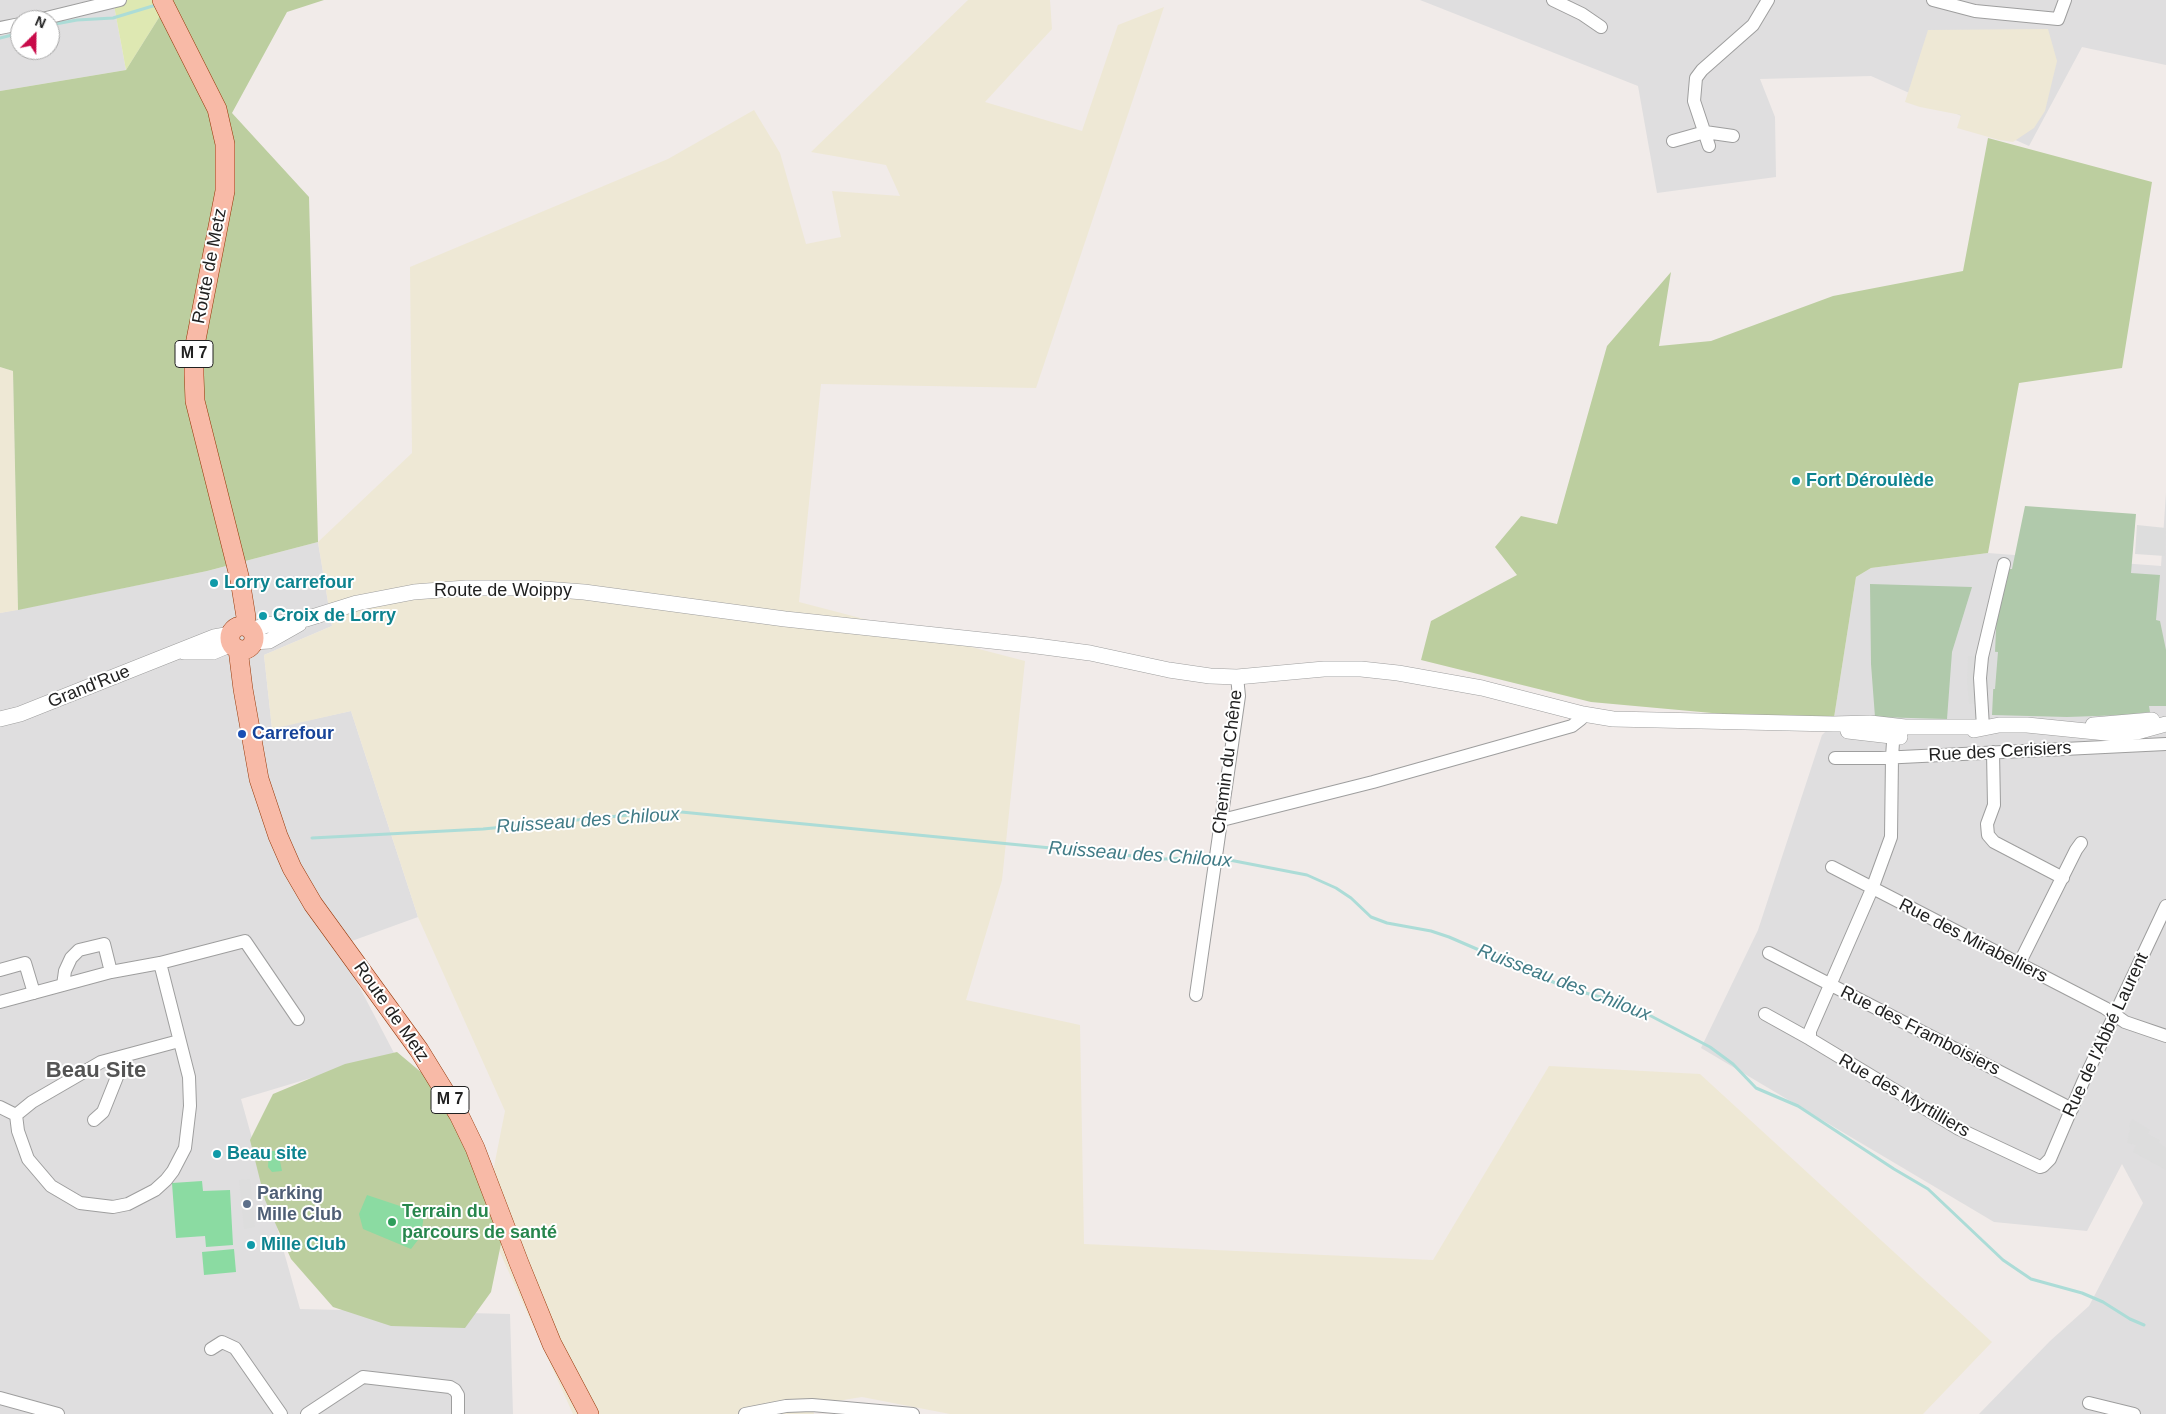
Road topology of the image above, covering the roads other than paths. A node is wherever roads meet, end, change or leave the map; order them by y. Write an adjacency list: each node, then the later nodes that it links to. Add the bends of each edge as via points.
1 (120, 0): 7 (street)
2 (1553, 0): 8 (street)
3 (1768, 0): 9 (street, via 1754,25 1696,78 1694,101)
4 (1933, 0): 5 (street, via 1983,12 2058,19)
5 (2065, 0)
6 (163, 1): 14 (main road, Route de Metz / M 7, via 217,109 225,144 225,191 194,350 195,401 240,580 246,617)
7 (60, 15)
8 (1601, 26)
9 (1705, 132): 10 (street); 11 (street); 12 (street)
10 (1733, 136)
11 (1673, 141)
12 (1709, 146)
13 (2004, 564): 21 (street, via 1982,657)
14 (242, 638): 15 (street, Grand'Rue, via 213,652); 15 (street, Grand'Rue, via 214,636); 16 (street, Route de Woippy, via 269,641 306,619 357,603 414,592 531,588 1029,645 1090,653 1169,670); 63 (main road, Route de Metz / M 7, via 270,808 292,868 313,904 419,1050 459,1115 476,1148 552,1344)
15 (177, 652): 18 (street, Grand'Rue)
16 (1237, 677): 17 (street, Route de Woippy, via 1361,669 1482,688); 28 (street, Chemin du Chêne, via 1239,696)
17 (1582, 714): 23 (street, Route de Woippy, via 1613,719 1863,723); 28 (street, via 1581,720 1572,726)
18 (0, 719)
19 (2166, 720): 22 (street)
20 (2166, 724): 22 (street, via 2116,734)
21 (1983, 727): 22 (street, Route de Woippy); 23 (street, Route de Woippy)
22 (2056, 727)
23 (1894, 731): 26 (street)
24 (2166, 744): 25 (street, Rue des Cerisiers)
25 (1993, 752): 26 (street, Rue des Cerisiers); 31 (street, via 1994,804 1987,824 1988,835 1994,842)
26 (1892, 757): 27 (street, Rue des Cerisiers); 32 (street, via 1891,837)
27 (1835, 758)
28 (1222, 820): 42 (street, Chemin du Chêne)
29 (2081, 843): 31 (street)
30 (1832, 867): 32 (street, Rue des Mirabelliers)
31 (2063, 878): 36 (street)
32 (1872, 889): 36 (street, Rue des Mirabelliers); 40 (street)
33 (2165, 911): 45 (street, Rue de l'Abbé Laurent)
34 (1769, 954): 40 (street, Rue des Framboisiers)
35 (160, 963): 38 (street); 46 (street, via 245,941); 49 (street)
36 (2019, 964): 45 (street, Rue des Mirabelliers)
37 (0, 970): 41 (street, via 25,963)
38 (111, 972): 39 (street); 39 (street, via 104,944 79,950 71,958)
39 (63, 985): 41 (street)
40 (1831, 985): 48 (street, via 1810,1031); 52 (street, Rue des Framboisiers)
41 (34, 993): 43 (street)
42 (1196, 996)
43 (0, 1002)
44 (1765, 1014): 48 (street, Rue des Myrtilliers)
45 (2115, 1014): 47 (street, Rue des Mirabelliers, via 2125,1022); 52 (street, Rue de l'Abbé Laurent)
46 (298, 1019)
47 (2166, 1036)
48 (1810, 1039): 55 (street, Rue des Myrtilliers, via 1959,1129 2036,1166)
49 (180, 1041): 50 (street); 53 (street, via 189,1077 190,1106 184,1148 166,1180 155,1190 128,1204 113,1207 80,1203 51,1186 28,1159)
50 (117, 1058): 53 (street, via 102,1062 32,1102); 54 (street, via 117,1077 102,1112)
51 (0, 1107): 53 (street)
52 (2069, 1114): 55 (street, Rue de l'Abbé Laurent)
53 (16, 1115)
54 (94, 1120)
55 (2047, 1164)
56 (211, 1349): 60 (street, via 222,1342 235,1348)
57 (0, 1398): 59 (street)
58 (2089, 1403): 66 (street)
59 (58, 1414)
60 (281, 1414)
61 (307, 1414): 62 (street, via 362,1377 450,1387 458,1395)
62 (458, 1414)
63 (589, 1414)
64 (745, 1414): 65 (street, via 812,1405)
65 (913, 1414)
66 (2134, 1414)

